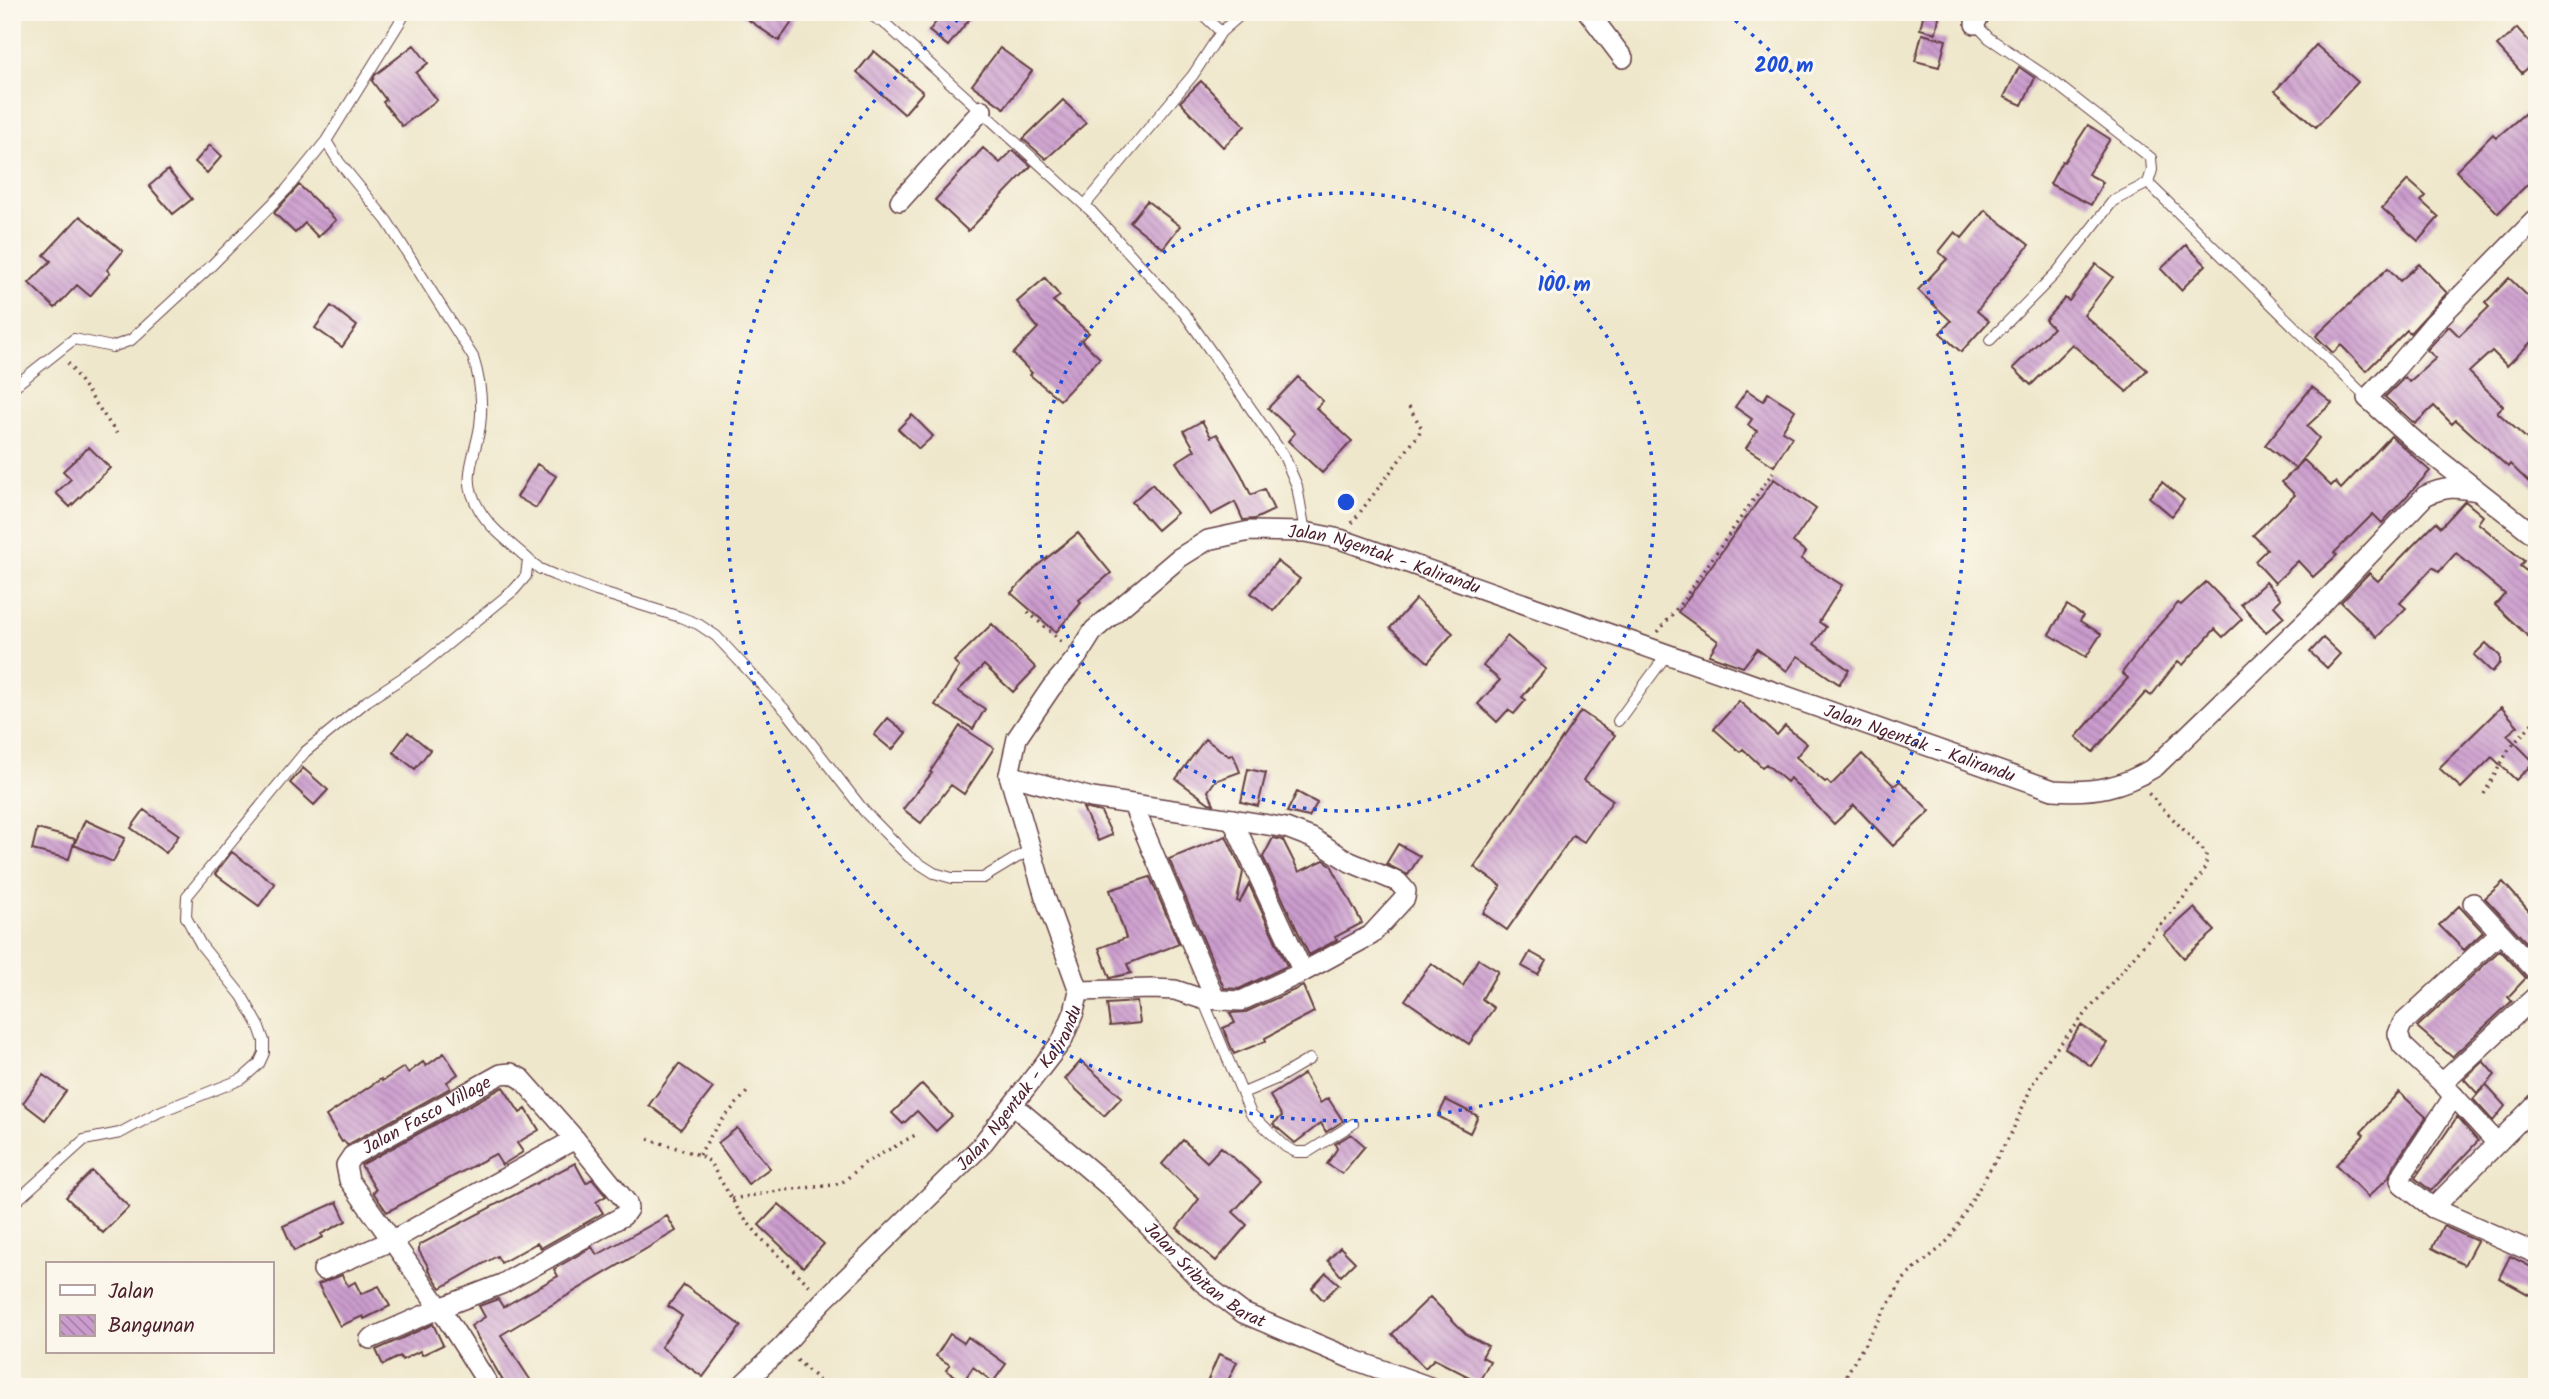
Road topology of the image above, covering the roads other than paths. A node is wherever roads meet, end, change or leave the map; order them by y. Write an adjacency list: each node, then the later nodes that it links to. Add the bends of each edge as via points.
1 (406, 12): 10 (lane)
2 (866, 12): 9 (lane, via 888,26)
3 (1200, 12): 7 (lane)
4 (1244, 12): 7 (lane)
5 (1588, 12): 8 (street)
6 (1974, 16): 11 (lane, via 1989,38 2151,158)
7 (1221, 32): 13 (lane, via 1193,75)
8 (1623, 58)
9 (982, 110): 12 (street); 13 (lane)
10 (326, 141): 16 (lane, via 287,189 131,340 112,346 75,339); 21 (lane, via 387,221 473,357 479,376 480,426 468,484 480,512)
11 (2148, 183): 15 (lane, via 2113,201 2058,271); 17 (lane)
12 (900, 201)
13 (1085, 205): 19 (lane, via 1184,313 1284,456 1297,486)
14 (2537, 218): 17 (street)
15 (1990, 340)
16 (12, 388)
17 (2367, 398): 18 (street)
18 (2477, 491): 20 (street); 22 (street, Jalan Ngentak - Kalirandu, via 2440,488 2425,496 2301,626 2155,767 2134,779 2083,792 2053,790)
19 (1305, 532): 22 (street, Jalan Ngentak - Kalirandu, via 1340,539); 24 (street, Jalan Ngentak - Kalirandu, via 1250,531 1208,540 1180,558 1094,630 1017,738)
20 (2537, 537)
21 (528, 559): 27 (lane, via 554,575 680,617 716,636 787,712 864,811 909,857 934,873 983,878); 43 (lane, via 526,576 514,590 305,752 187,896 186,917 191,927 258,1024 264,1041 259,1064 242,1079 120,1133 84,1140)
22 (1667, 654): 23 (lane)
23 (1618, 721)
24 (1009, 775): 25 (street); 27 (street, Jalan Ngentak - Kalirandu)
25 (1133, 805): 26 (street); 34 (street)
26 (1232, 819): 30 (street); 30 (street, via 1286,828 1312,838 1350,862 1398,882 1406,891 1405,898 1371,935)
27 (1031, 849): 32 (street, Jalan Ngentak - Kalirandu)
28 (2473, 904): 29 (street)
29 (2500, 933): 31 (street); 36 (street, via 2402,1024 2398,1034 2402,1045)
30 (1303, 972): 34 (street, via 1241,1001)
31 (2537, 972)
32 (1079, 991): 34 (street, via 1175,990); 39 (street, Jalan Ngentak - Kalirandu, via 1062,1041)
33 (2537, 995): 36 (street)
34 (1209, 999): 37 (lane)
35 (1310, 1059): 37 (lane)
36 (2448, 1089): 42 (street); 44 (street, via 2400,1180)
37 (1244, 1093): 40 (lane, via 1251,1114 1296,1152 1308,1152)
38 (2537, 1103): 42 (street)
39 (1014, 1106): 51 (street, Jalan Ngentak - Kalirandu, via 980,1147); 52 (street, Jalan Sribitan Barat, via 1117,1192 1202,1282 1243,1313)
40 (1353, 1124)
41 (575, 1139): 45 (street); 45 (street, Jalan Fasco Village, via 522,1079 511,1073 501,1074 352,1156 346,1165 349,1180); 48 (street, Jalan Fasco Village, via 627,1203 623,1216 502,1284)
42 (2497, 1143): 44 (street)
43 (12, 1205)
44 (2433, 1208): 46 (street)
45 (391, 1241): 47 (street); 48 (street, Jalan Fasco Village)
46 (2537, 1254)
47 (323, 1270)
48 (440, 1308): 49 (street, Jalan Fasco Village); 50 (street, Jalan Fasco Village)
49 (370, 1339)
50 (490, 1387)
51 (740, 1387)
52 (1430, 1387)

